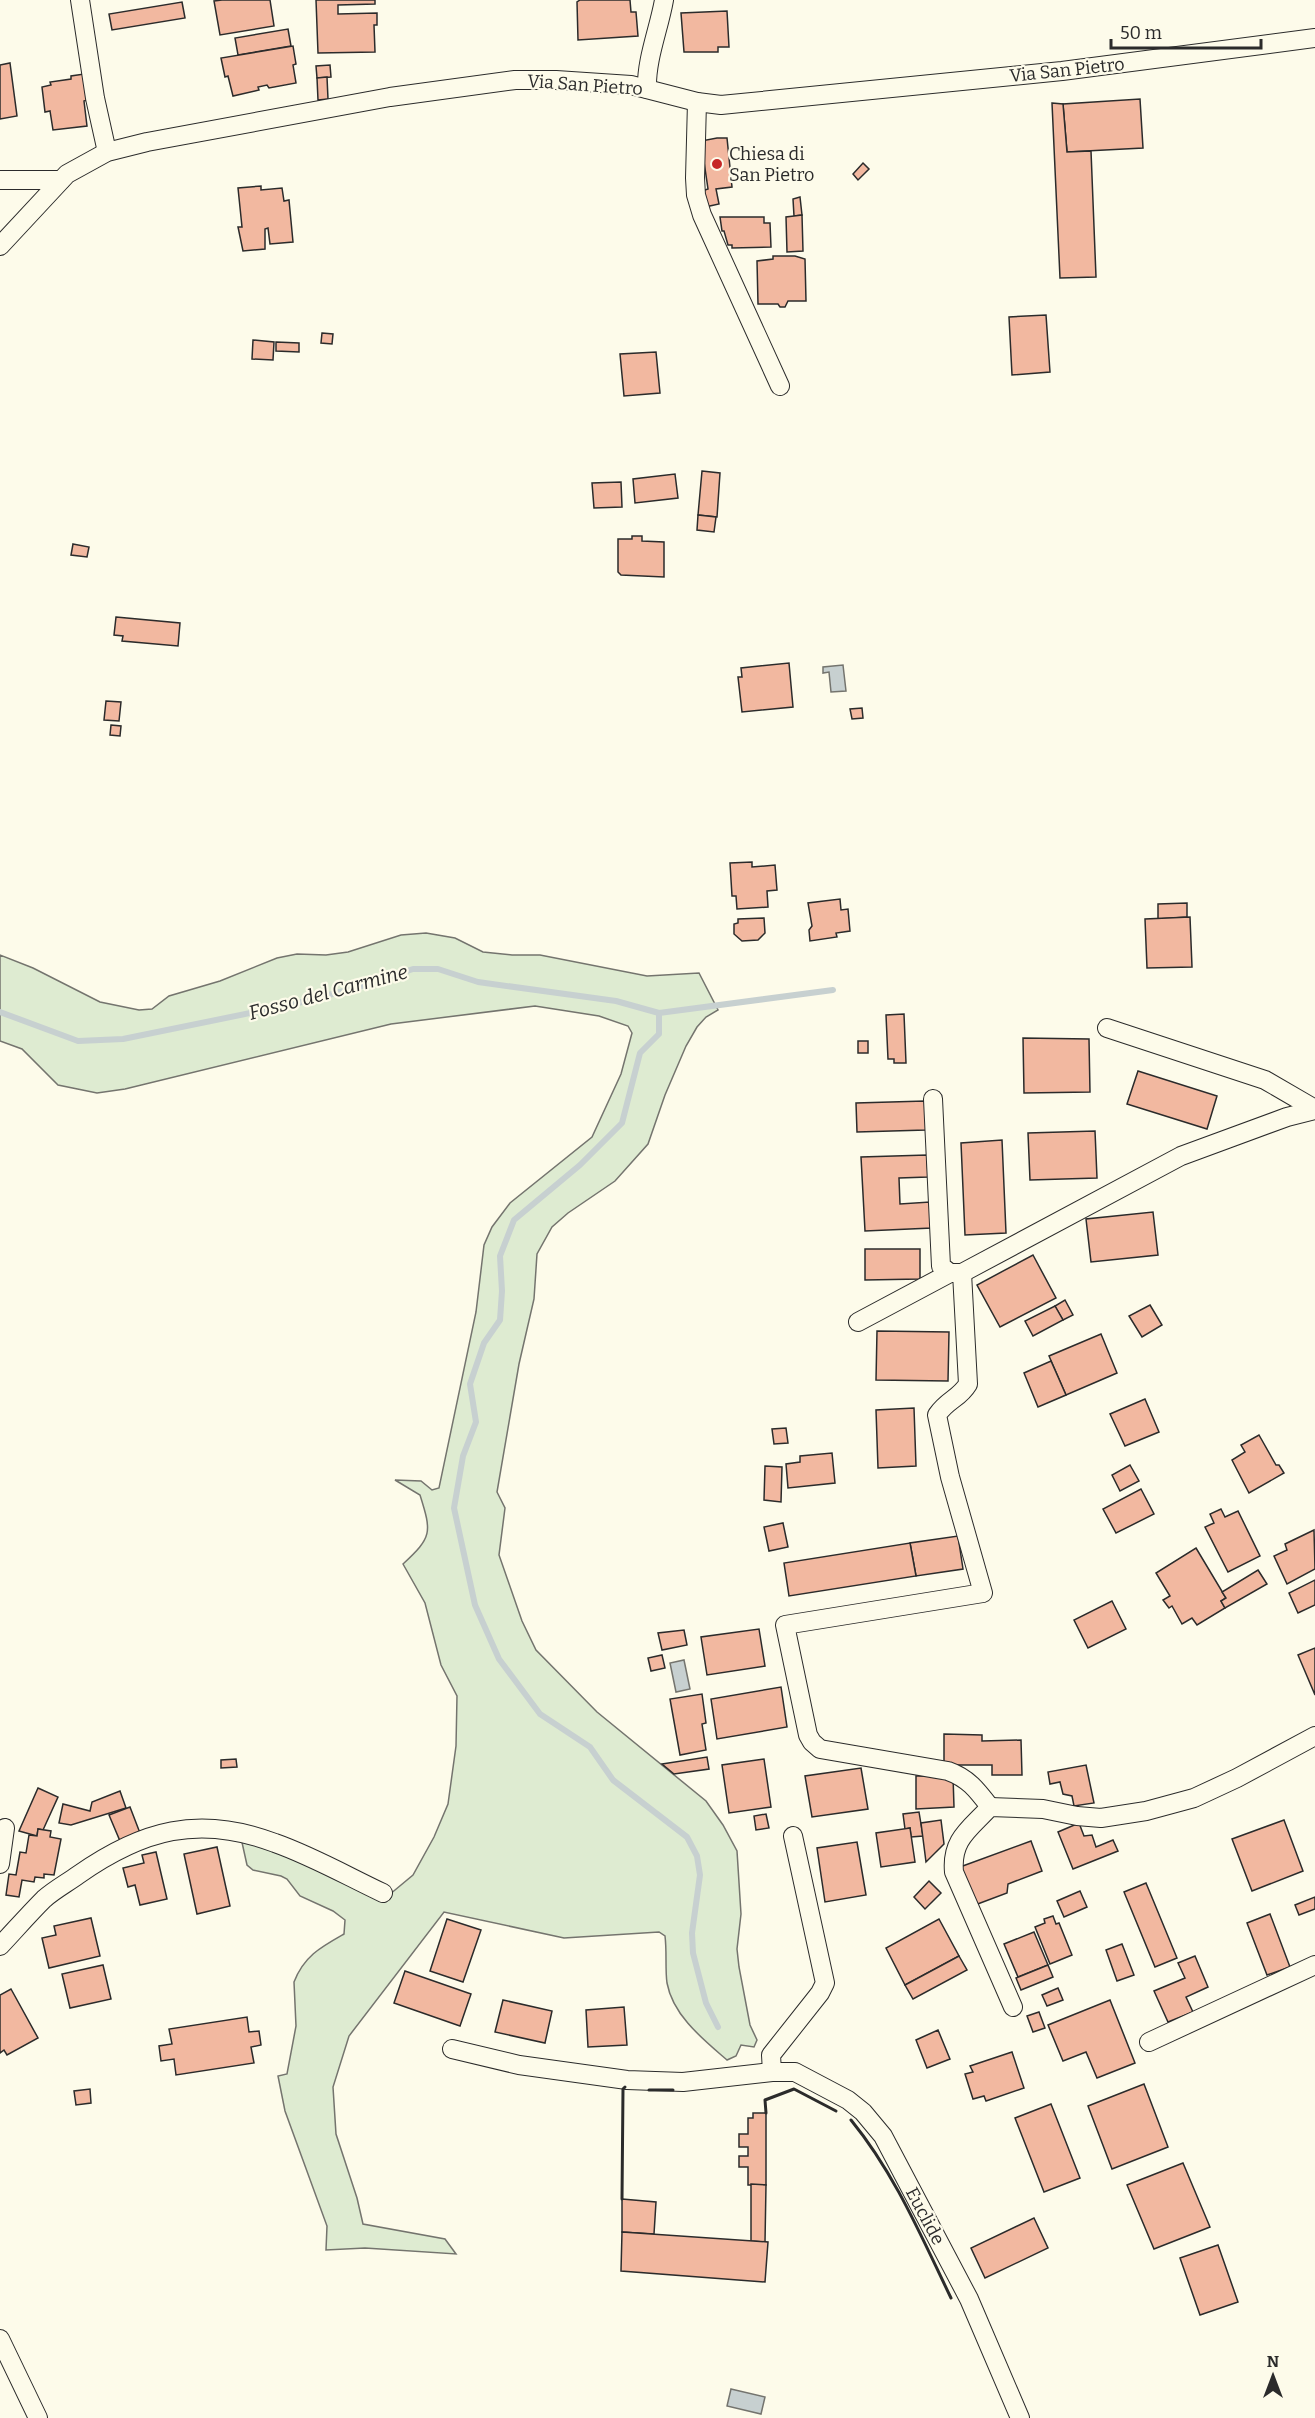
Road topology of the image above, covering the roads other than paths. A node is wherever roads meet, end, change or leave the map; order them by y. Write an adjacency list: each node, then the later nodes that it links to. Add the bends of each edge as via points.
1 (80, 0): 6 (street)
2 (664, 0): 4 (street, via 646,77)
3 (1315, 38): 5 (street, Via San Pietro, via 1062,71 749,104)
4 (647, 89): 5 (street, Via San Pietro); 6 (street, Via San Pietro, via 515,80 390,97)
5 (697, 102): 10 (street, via 696,195)
6 (107, 152): 8 (street, Via San Pietro)
7 (0, 180): 8 (street)
8 (61, 180): 9 (street, Via San Pietro)
9 (0, 246)
10 (780, 386)
11 (1107, 1028): 13 (street, via 1265,1080)
12 (933, 1099): 14 (street, via 941,1266)
13 (1315, 1109): 14 (street, via 1181,1156)
14 (956, 1273): 15 (street); 17 (street, via 968,1384 962,1395 945,1403 937,1415 983,1593 785,1625 812,1742 820,1749 948,1771 972,1784)
15 (858, 1322)
16 (1315, 1736): 17 (street, via 1194,1798 1146,1811 1101,1818 1043,1809)
17 (990, 1807): 24 (street, via 959,1840 953,1855 954,1872)
18 (5, 1828): 20 (street)
19 (794, 1836): 27 (street, via 825,1983 771,2055)
20 (0, 1864)
21 (383, 1893): 22 (street, via 274,1842 196,1828 160,1832 135,1841 71,1880 45,1899)
22 (0, 1946)
23 (1315, 1965): 25 (street)
24 (1013, 2007)
25 (1149, 2042)
26 (452, 2049): 27 (street, Euclide, via 519,2065 627,2080 683,2082)
27 (772, 2072): 30 (street, Euclide, via 795,2072 848,2100 883,2136 969,2299)
28 (0, 2339): 29 (street)
29 (38, 2418)
30 (1020, 2418)

